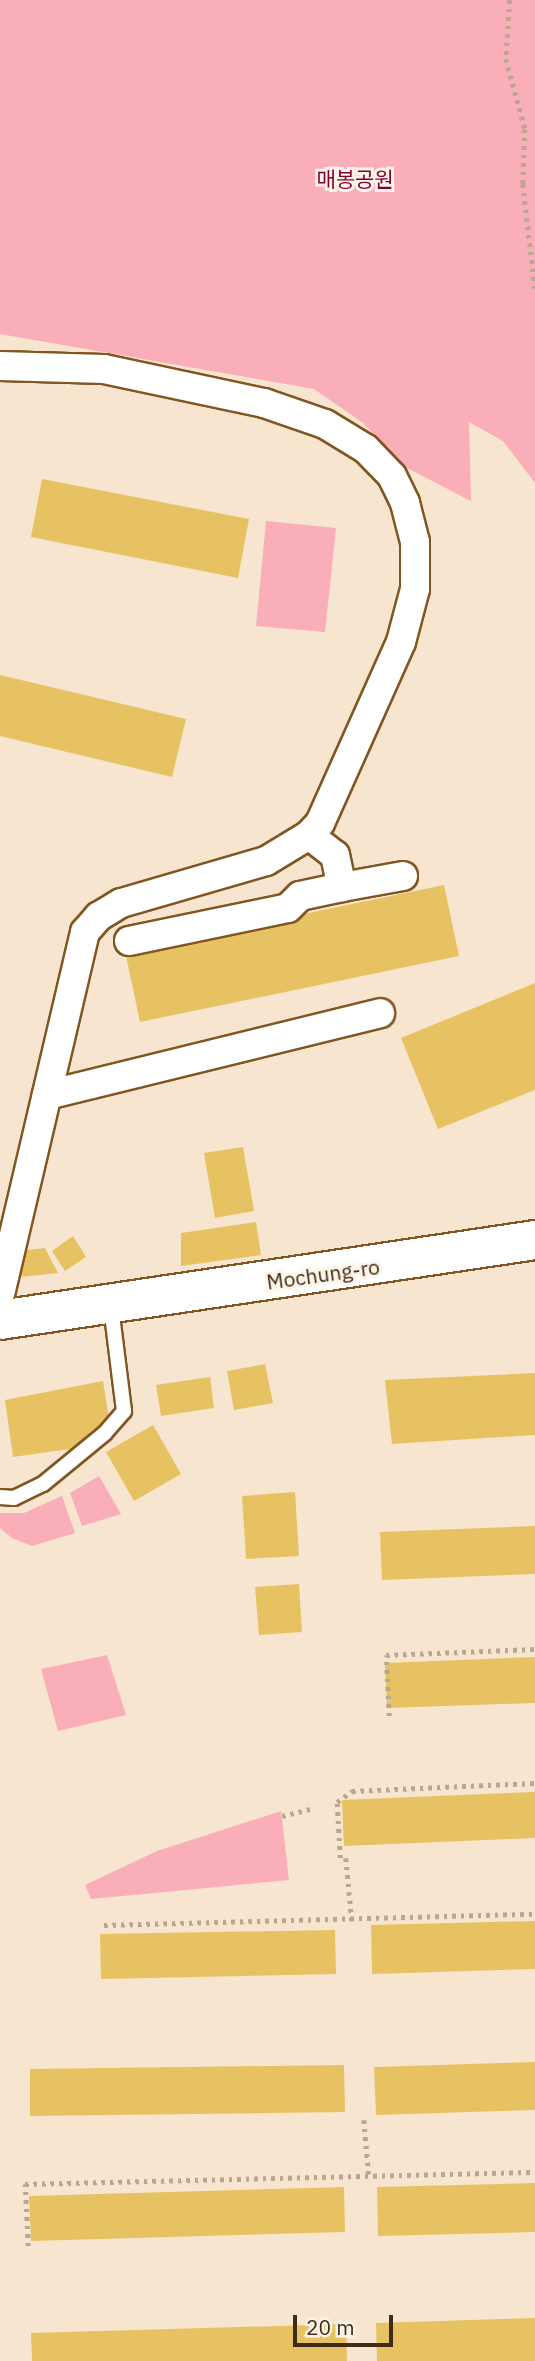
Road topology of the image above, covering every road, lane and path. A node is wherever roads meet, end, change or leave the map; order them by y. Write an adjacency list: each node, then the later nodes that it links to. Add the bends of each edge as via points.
1 (510, 0): 2 (path, via 506,60 525,129 523,184)
2 (535, 288)
3 (0, 366): 4 (street, via 104,369 264,404 325,424 366,449 392,476 415,542 415,589 401,642 320,823)
4 (309, 835): 6 (street, via 335,855); 9 (street, via 266,861 121,903 99,916 85,932)
5 (403, 876): 6 (street)
6 (342, 887): 7 (street, via 300,896 288,908)
7 (129, 941)
8 (380, 1013): 9 (street)
9 (47, 1095): 11 (street)
10 (535, 1240): 12 (main road, Mochung-ro)
11 (0, 1293)
12 (111, 1304): 13 (main road, Mochung-ro); 14 (lane, via 124,1411 105,1433 43,1484 14,1498)
13 (0, 1320)
14 (0, 1497)
15 (535, 1649): 16 (path, via 386,1654)
16 (389, 1716)
17 (535, 1783): 21 (path, via 341,1795 337,1813)
18 (310, 1809): 19 (path)
19 (282, 1816)
20 (535, 1914): 21 (path)
21 (352, 1921): 22 (path)
22 (104, 1925)
23 (364, 2120): 25 (path)
24 (535, 2172): 25 (path)
25 (369, 2176): 26 (path, via 25,2184)
26 (27, 2246)

